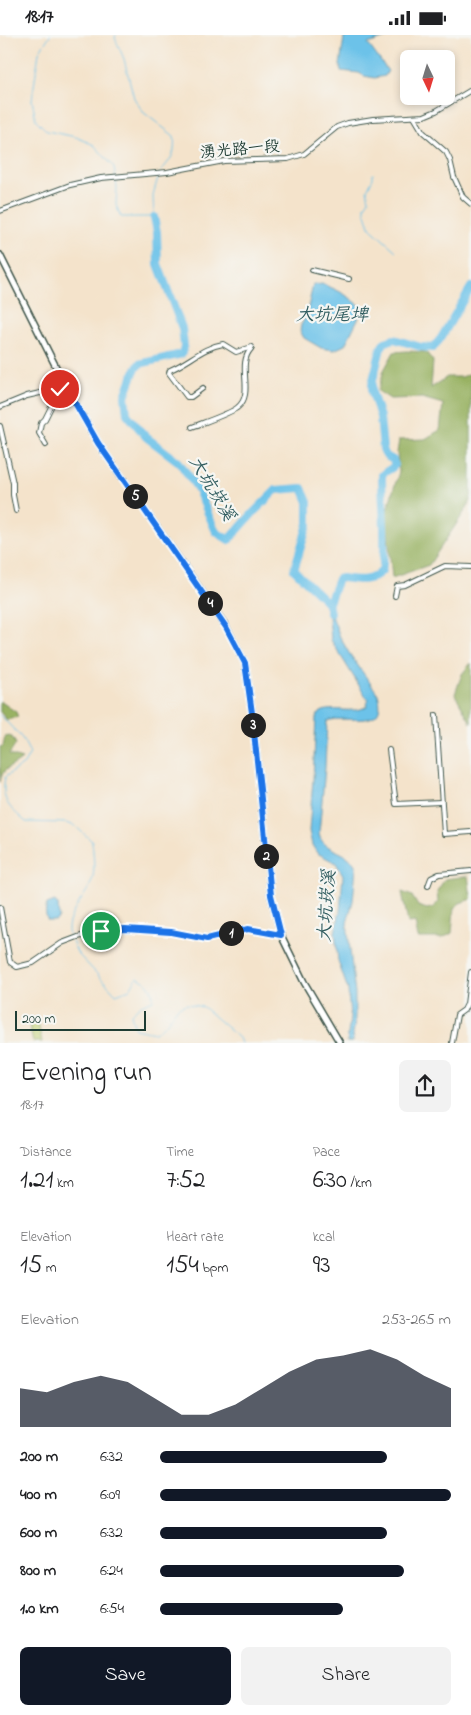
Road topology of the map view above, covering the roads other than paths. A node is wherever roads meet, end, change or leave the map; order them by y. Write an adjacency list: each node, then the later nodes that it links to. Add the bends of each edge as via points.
1 (471, 91): 2 (street, 湧光路一段, via 436,111)
2 (414, 117): 3 (street, via 423,132 446,152 463,197); 4 (street, 湧光路一段, via 348,123 321,138 304,154 288,159 224,161 168,172 101,178 70,185)
3 (471, 204)
4 (0, 211)
5 (0, 255): 8 (street)
6 (312, 270): 7 (street)
7 (349, 279)
8 (66, 387): 10 (street); 25 (street, via 98,443 226,627 245,663 271,895)
9 (203, 388): 13 (street, via 187,397 170,370 222,343 236,351 252,347 245,360 245,396 239,407)
10 (60, 389): 11 (street, via 27,396); 14 (street, via 41,423 39,433)
11 (0, 407)
12 (0, 426): 15 (street, via 14,483)
13 (192, 427)
14 (46, 445)
15 (16, 511)
16 (471, 567): 17 (street, via 445,566 397,586)
17 (395, 596)
18 (436, 715): 20 (street)
19 (390, 750): 20 (street, via 396,804)
20 (441, 802): 21 (street, via 444,834)
21 (471, 832)
22 (471, 871): 23 (street, via 439,874 431,877)
23 (428, 885)
24 (0, 907): 25 (street, via 10,962 17,967 33,963 62,943 101,931 171,932 207,939 248,929)
25 (281, 935): 27 (street)
26 (471, 972): 28 (street, via 467,1003 464,1011 456,1015)
27 (340, 1043)
28 (452, 1043)

